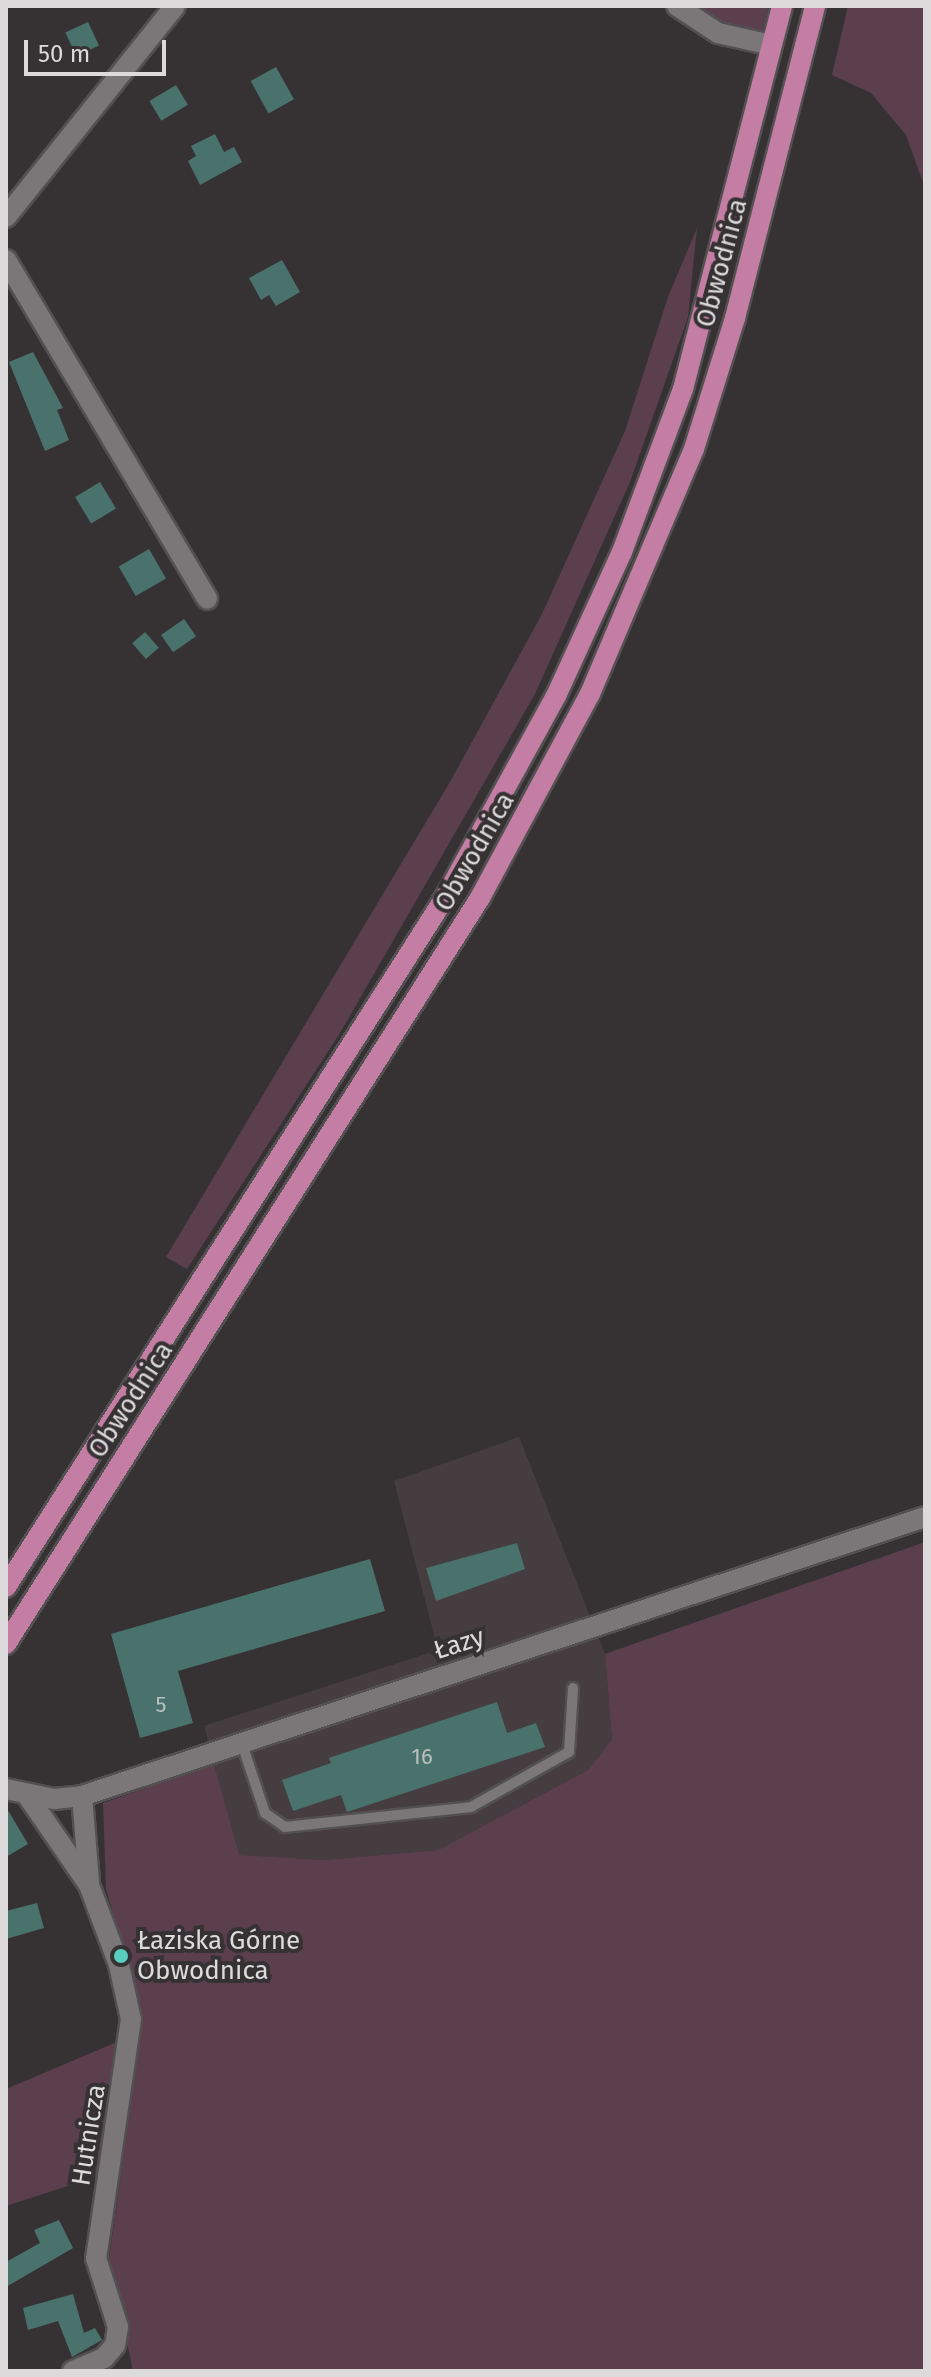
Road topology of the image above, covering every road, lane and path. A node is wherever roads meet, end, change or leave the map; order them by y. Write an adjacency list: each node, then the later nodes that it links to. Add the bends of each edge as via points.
1 (175, 6): 6 (street)
2 (677, 6): 5 (street, via 718,33)
3 (782, 6): 5 (main road, Obwodnica)
4 (815, 6): 11 (main road, Obwodnica, via 735,318 698,435 590,694 480,898)
5 (772, 45): 10 (main road, Obwodnica, via 683,389 622,552 556,696 446,896)
6 (6, 217)
7 (6, 260): 8 (street)
8 (207, 599)
9 (925, 1517): 13 (street, Łazy)
10 (6, 1587)
11 (6, 1644)
12 (573, 1688): 13 (lane, via 569,1752 471,1807 364,1823 285,1827 265,1813)
13 (242, 1744): 16 (street, Łazy)
14 (6, 1789): 15 (street, Łazy)
15 (27, 1795): 16 (street, Łazy); 17 (street)
16 (82, 1796): 17 (street)
17 (89, 1885): 18 (street, Hutnicza, via 119,1965 131,2019 96,2258 118,2327 115,2345 104,2358)
18 (73, 2371)

